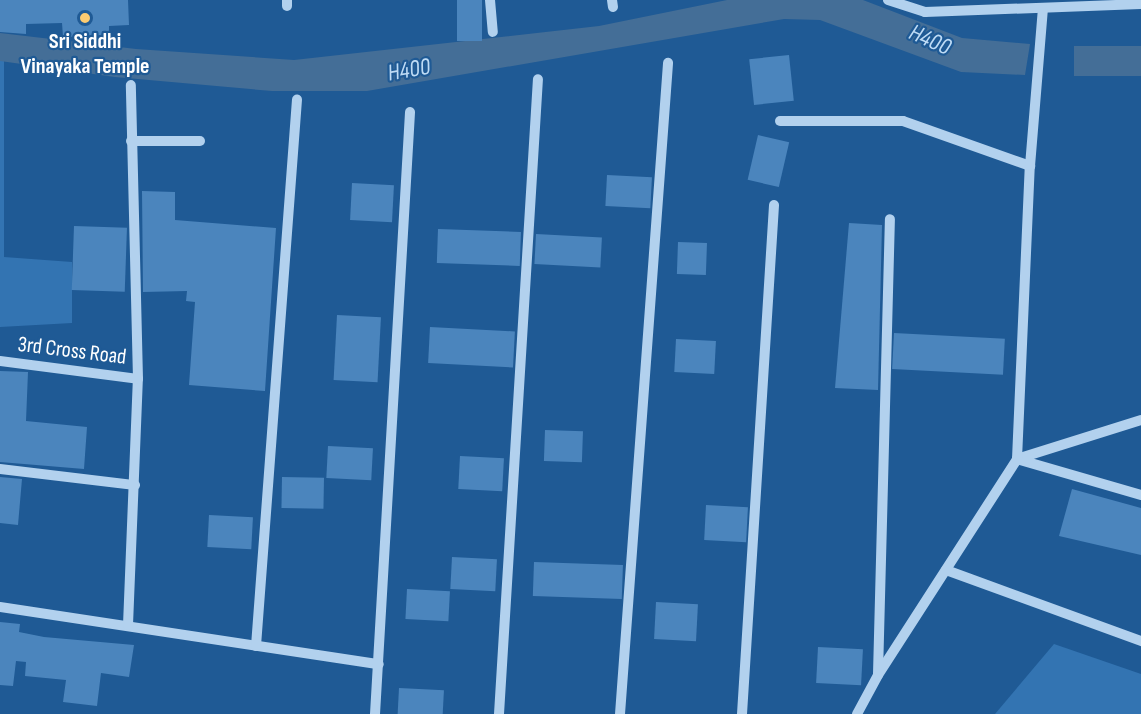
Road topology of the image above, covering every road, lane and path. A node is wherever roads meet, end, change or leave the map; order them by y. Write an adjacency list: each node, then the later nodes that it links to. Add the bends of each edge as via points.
1 (490, 0): 5 (street)
2 (888, 0): 4 (street, via 925,12)
3 (1141, 4): 4 (street)
4 (1043, 9): 14 (street)
5 (493, 32)
6 (668, 63): 33 (street)
7 (538, 79): 32 (street)
8 (131, 85): 12 (street)
9 (297, 100): 28 (street)
10 (410, 112): 29 (street)
11 (780, 121): 14 (street, via 903,121)
12 (131, 141): 13 (street); 18 (street)
13 (200, 141)
14 (1030, 166): 20 (street)
15 (774, 205): 34 (street)
16 (890, 219): 30 (street)
17 (0, 361): 18 (street, 3rd Cross Road)
18 (138, 379): 22 (street)
19 (1141, 420): 20 (street)
20 (1017, 459): 23 (street); 24 (street)
21 (0, 469): 22 (street)
22 (135, 485): 26 (street)
23 (1141, 495)
24 (946, 570): 27 (street); 30 (street)
25 (0, 607): 26 (street)
26 (129, 625): 28 (street)
27 (1141, 641)
28 (256, 645): 29 (street)
29 (379, 664): 31 (street)
30 (878, 675): 35 (street)
31 (375, 714)
32 (499, 714)
33 (620, 714)
34 (742, 714)
35 (857, 714)

